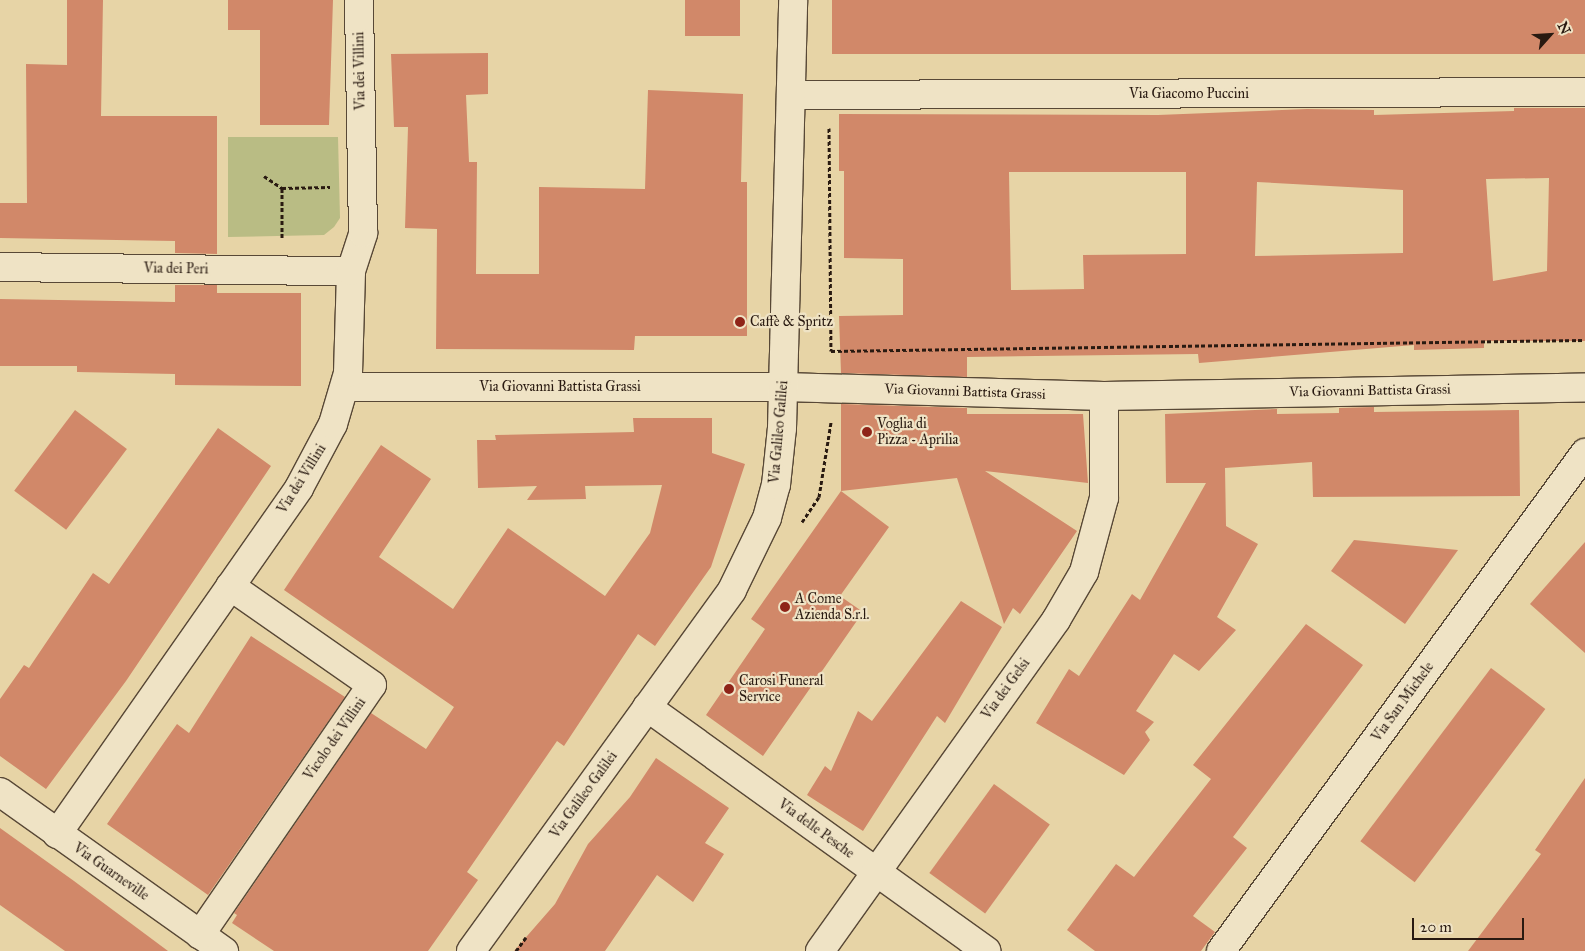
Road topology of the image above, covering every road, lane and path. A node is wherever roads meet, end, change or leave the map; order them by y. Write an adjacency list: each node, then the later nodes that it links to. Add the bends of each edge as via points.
1 (359, 0): 11 (street, Via dei Villini, via 363,233)
2 (793, 0): 4 (street, Via Galileo Galilei)
3 (1585, 92): 4 (street, Via Giacomo Puccini)
4 (792, 95): 14 (street, Via Galileo Galilei)
5 (829, 123): 12 (path, via 831,351)
6 (264, 176): 8 (path)
7 (334, 187): 8 (path)
8 (282, 188): 9 (path)
9 (282, 243)
10 (0, 267): 11 (street, Via dei Peri)
11 (351, 271): 13 (street, Via dei Villini, via 352,331)
12 (1585, 340)
13 (345, 387): 14 (street, Via Giovanni Battista Grassi); 18 (street, Via dei Villini, via 319,456)
14 (784, 387): 16 (street, Via Giovanni Battista Grassi); 19 (street, Via Galileo Galilei, via 777,476 761,534 732,590)
15 (1585, 388): 16 (street, Via Giovanni Battista Grassi)
16 (1104, 396): 22 (street, Via dei Gelsi, via 1104,498 1084,572 1056,620)
17 (1585, 453): 28 (street, Via San Michele)
18 (230, 586): 21 (street, Via dei Villini); 23 (street, Vicolo dei Villini, via 372,685)
19 (647, 708): 22 (street, Via delle Pesche); 25 (street, Via Galileo Galilei)
20 (0, 792): 21 (street, Via Guarneville)
21 (57, 834): 23 (street, Via Guarneville)
22 (875, 872): 26 (street, Via dei Gelsi); 27 (street, Via delle Pesche)
23 (200, 935): 24 (street, Via Guarneville)
24 (224, 951)
25 (471, 951)
26 (820, 951)
27 (986, 951)
28 (1221, 951)

